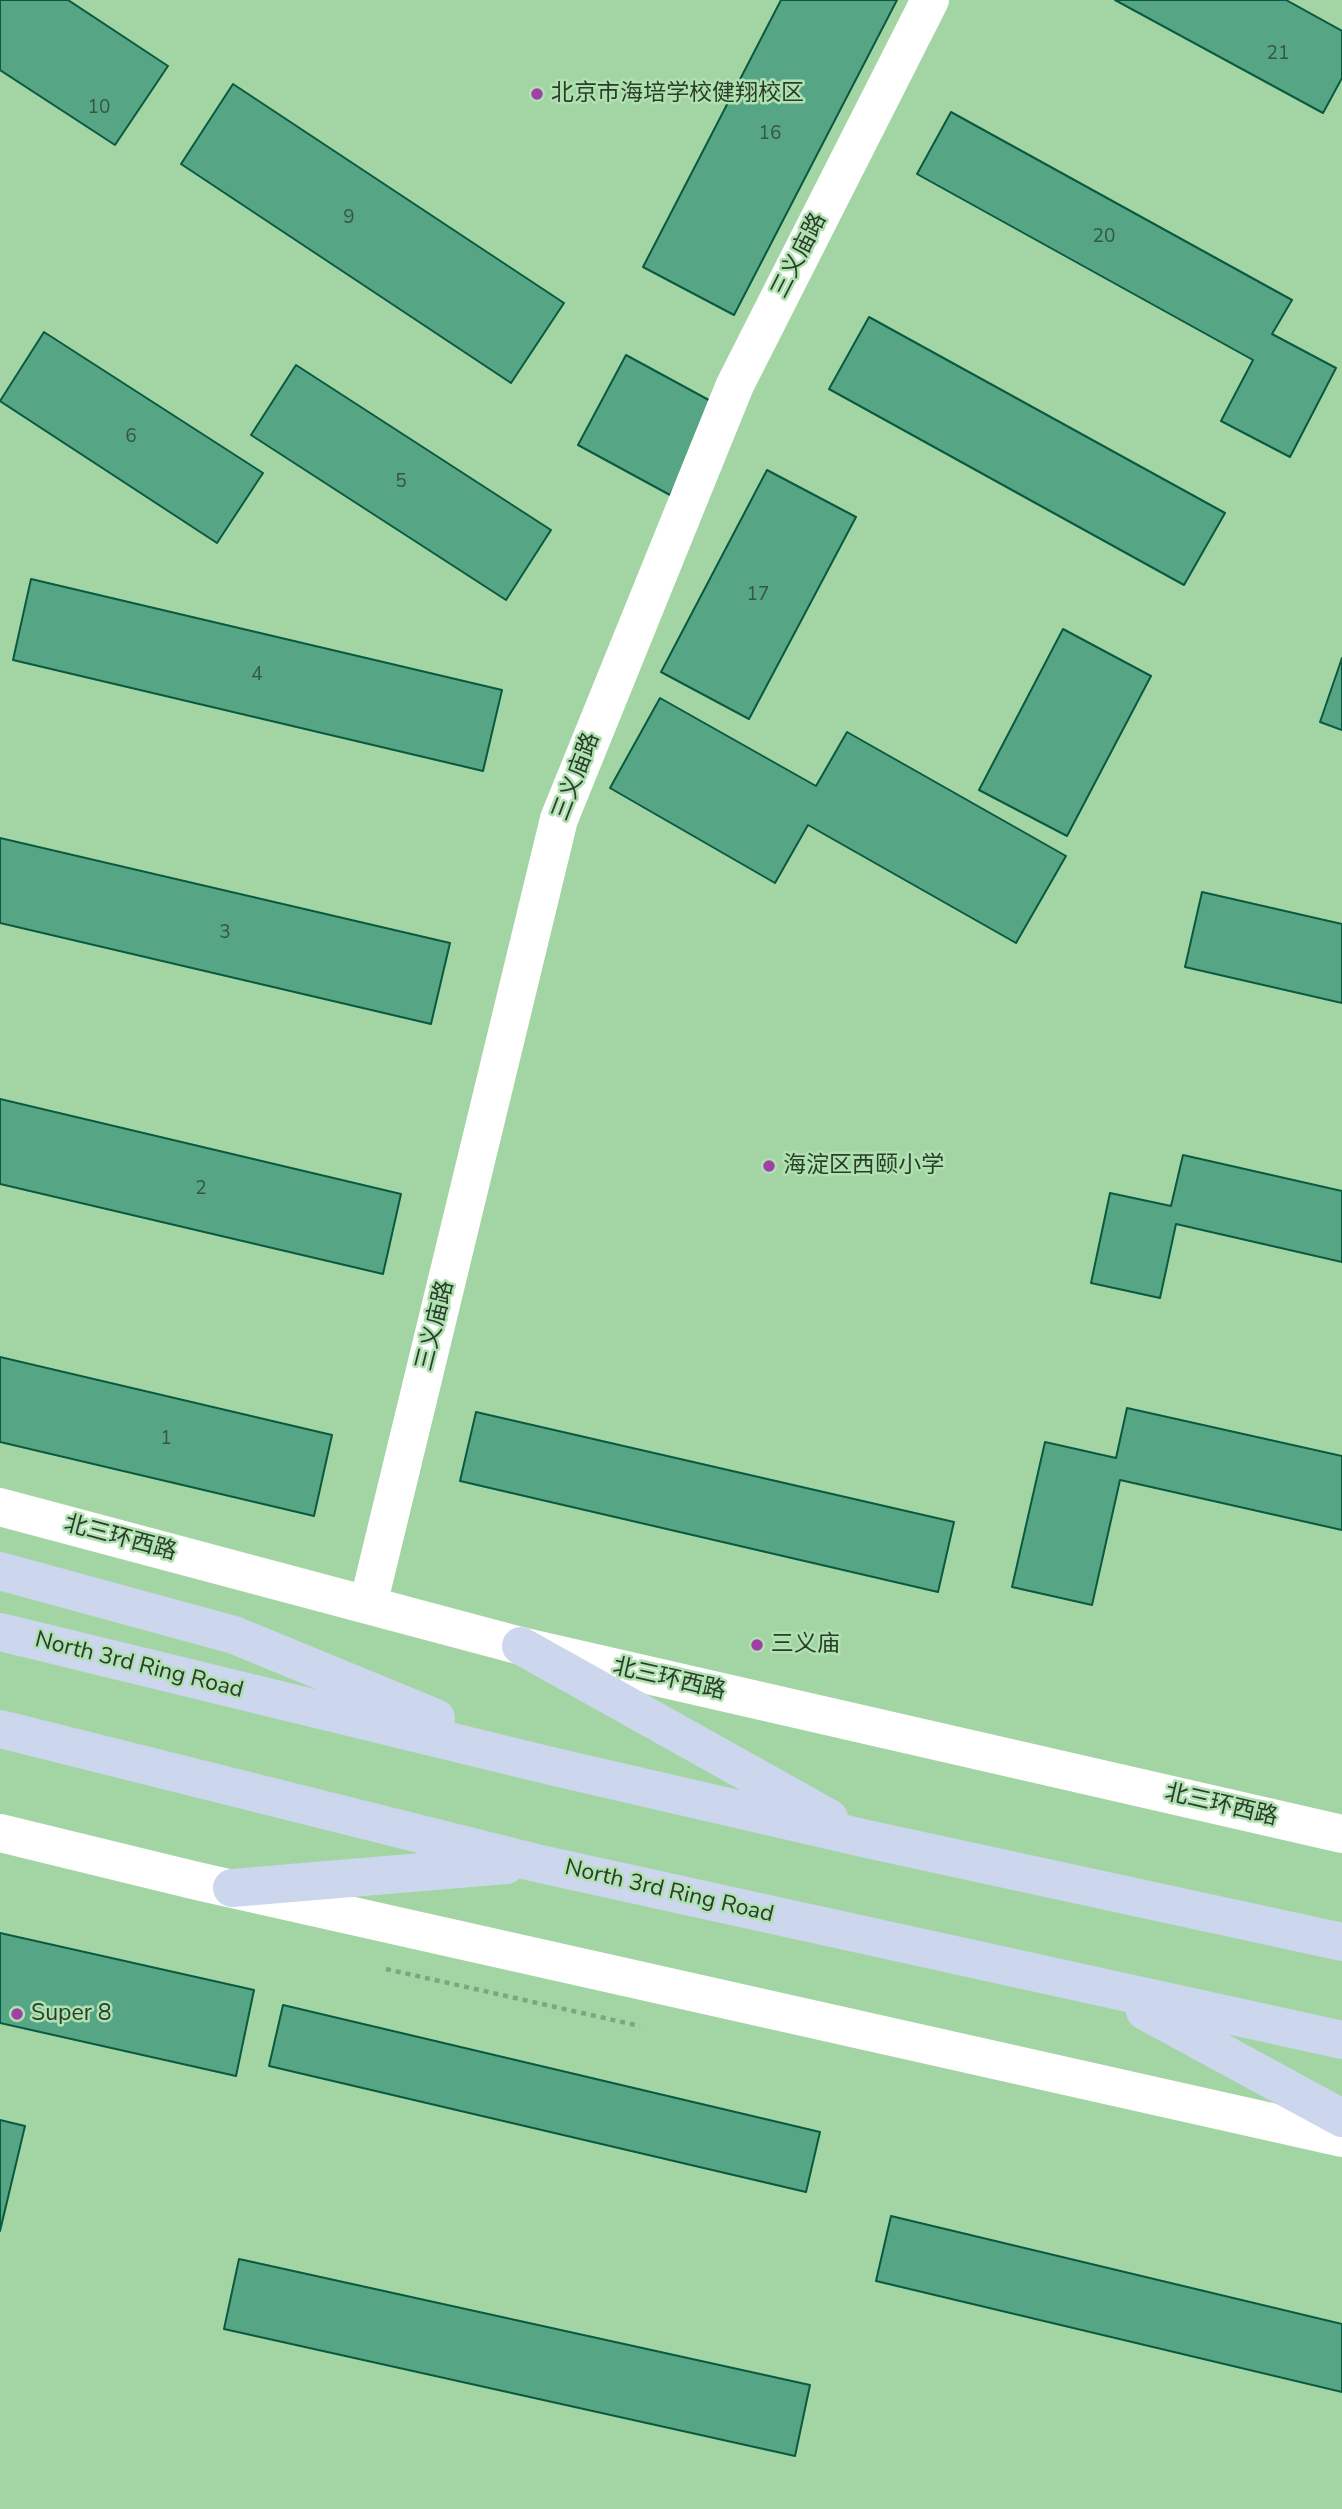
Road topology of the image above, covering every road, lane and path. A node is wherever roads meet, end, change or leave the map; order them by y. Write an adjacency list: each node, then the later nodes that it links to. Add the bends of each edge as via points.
1 (930, 0): 4 (street, 三义庙路, via 735,385 559,819)
2 (0, 1507): 4 (street, 北三环西路)
3 (0, 1571): 8 (highway, via 234,1635)
4 (368, 1605): 6 (street, 北三环西路)
5 (0, 1632): 8 (highway, North 3rd Ring Road)
6 (521, 1646): 10 (street, 北三环西路); 11 (highway)
7 (0, 1729): 12 (highway, North 3rd Ring Road)
8 (551, 1766): 11 (highway, North 3rd Ring Road)
9 (0, 1833): 13 (street)
10 (1342, 1834)
11 (867, 1839): 14 (highway, North 3rd Ring Road)
12 (536, 1863): 13 (highway); 15 (highway, North 3rd Ring Road)
13 (232, 1888): 18 (street)
14 (1342, 1942)
15 (1106, 1989): 16 (highway, North 3rd Ring Road); 17 (highway)
16 (1342, 2040)
17 (1342, 2118)
18 (1342, 2138)

